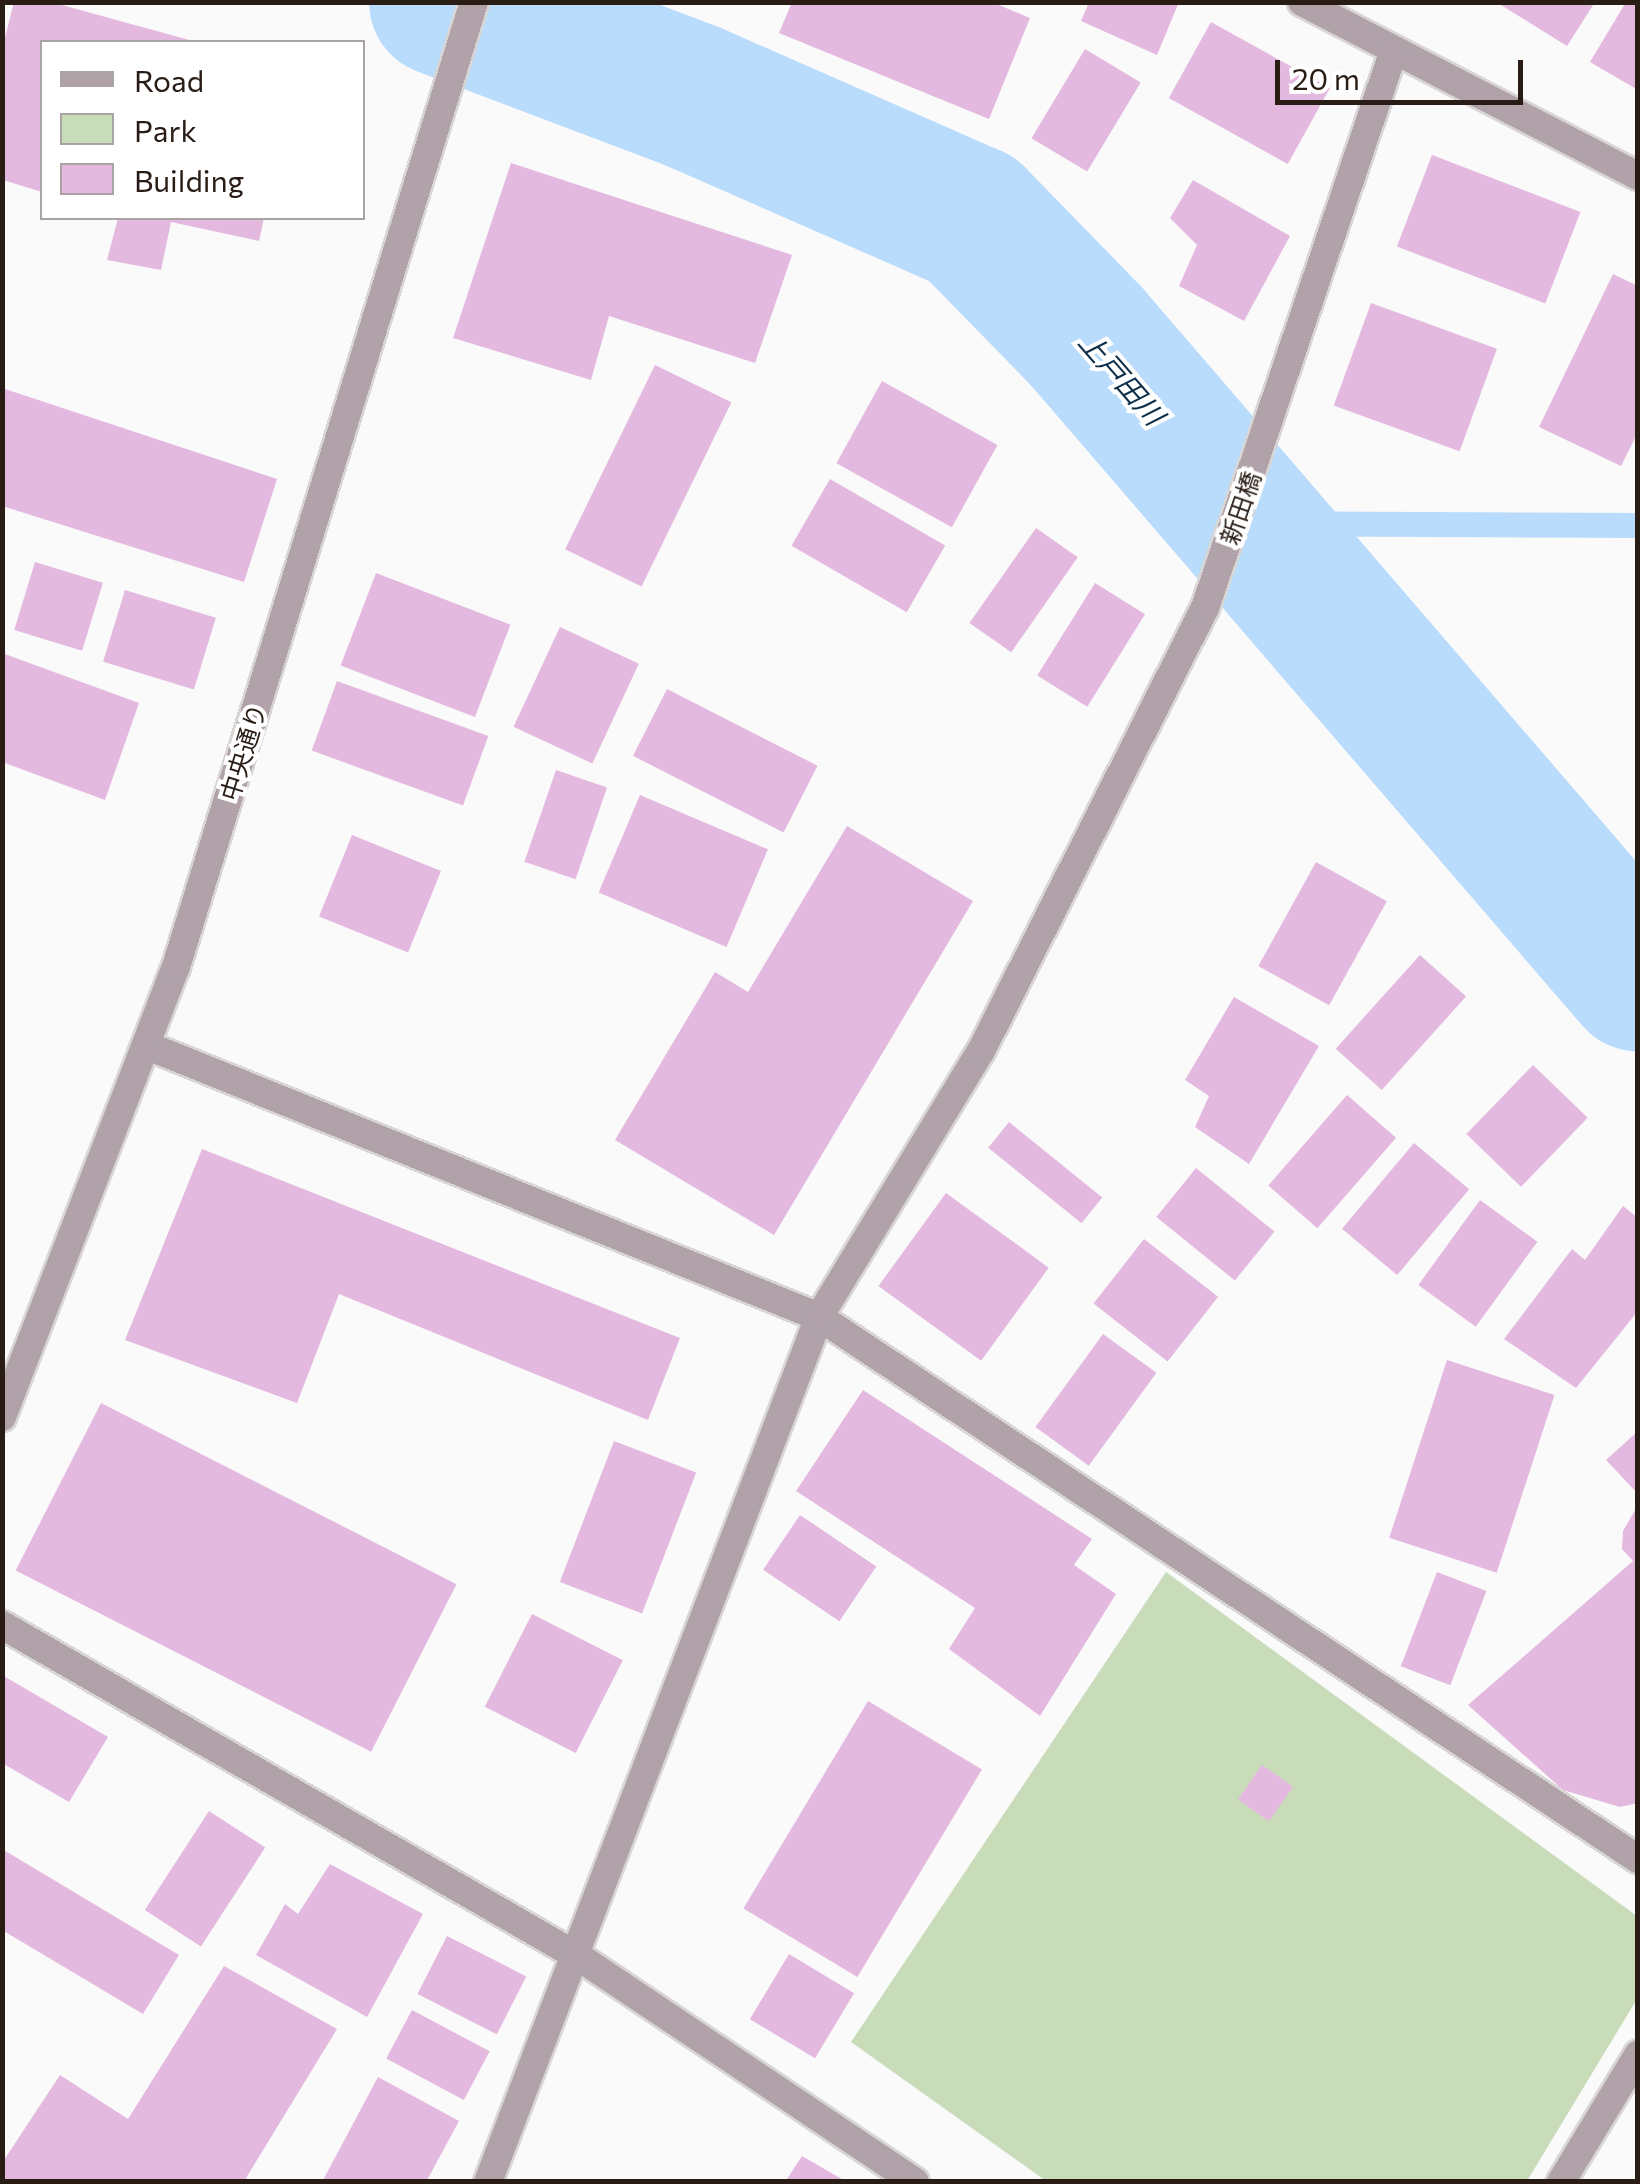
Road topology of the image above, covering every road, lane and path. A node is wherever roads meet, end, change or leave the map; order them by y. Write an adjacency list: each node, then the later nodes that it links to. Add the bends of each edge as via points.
1 (474, 2): 5 (street, 中央通り)
2 (1302, 2): 3 (street)
3 (1394, 50): 4 (street); 6 (street, 新田橋, via 1216,575 981,1051)
4 (1638, 176)
5 (148, 1046): 6 (street); 7 (street, 中央通り)
6 (819, 1318): 9 (street); 10 (street, 新田橋)
7 (2, 1417)
8 (2, 1625): 10 (street)
9 (1638, 1859)
10 (579, 1957): 12 (street, 新田橋); 13 (street)
11 (1638, 2055): 14 (street)
12 (488, 2182)
13 (915, 2182)
14 (1562, 2182)

